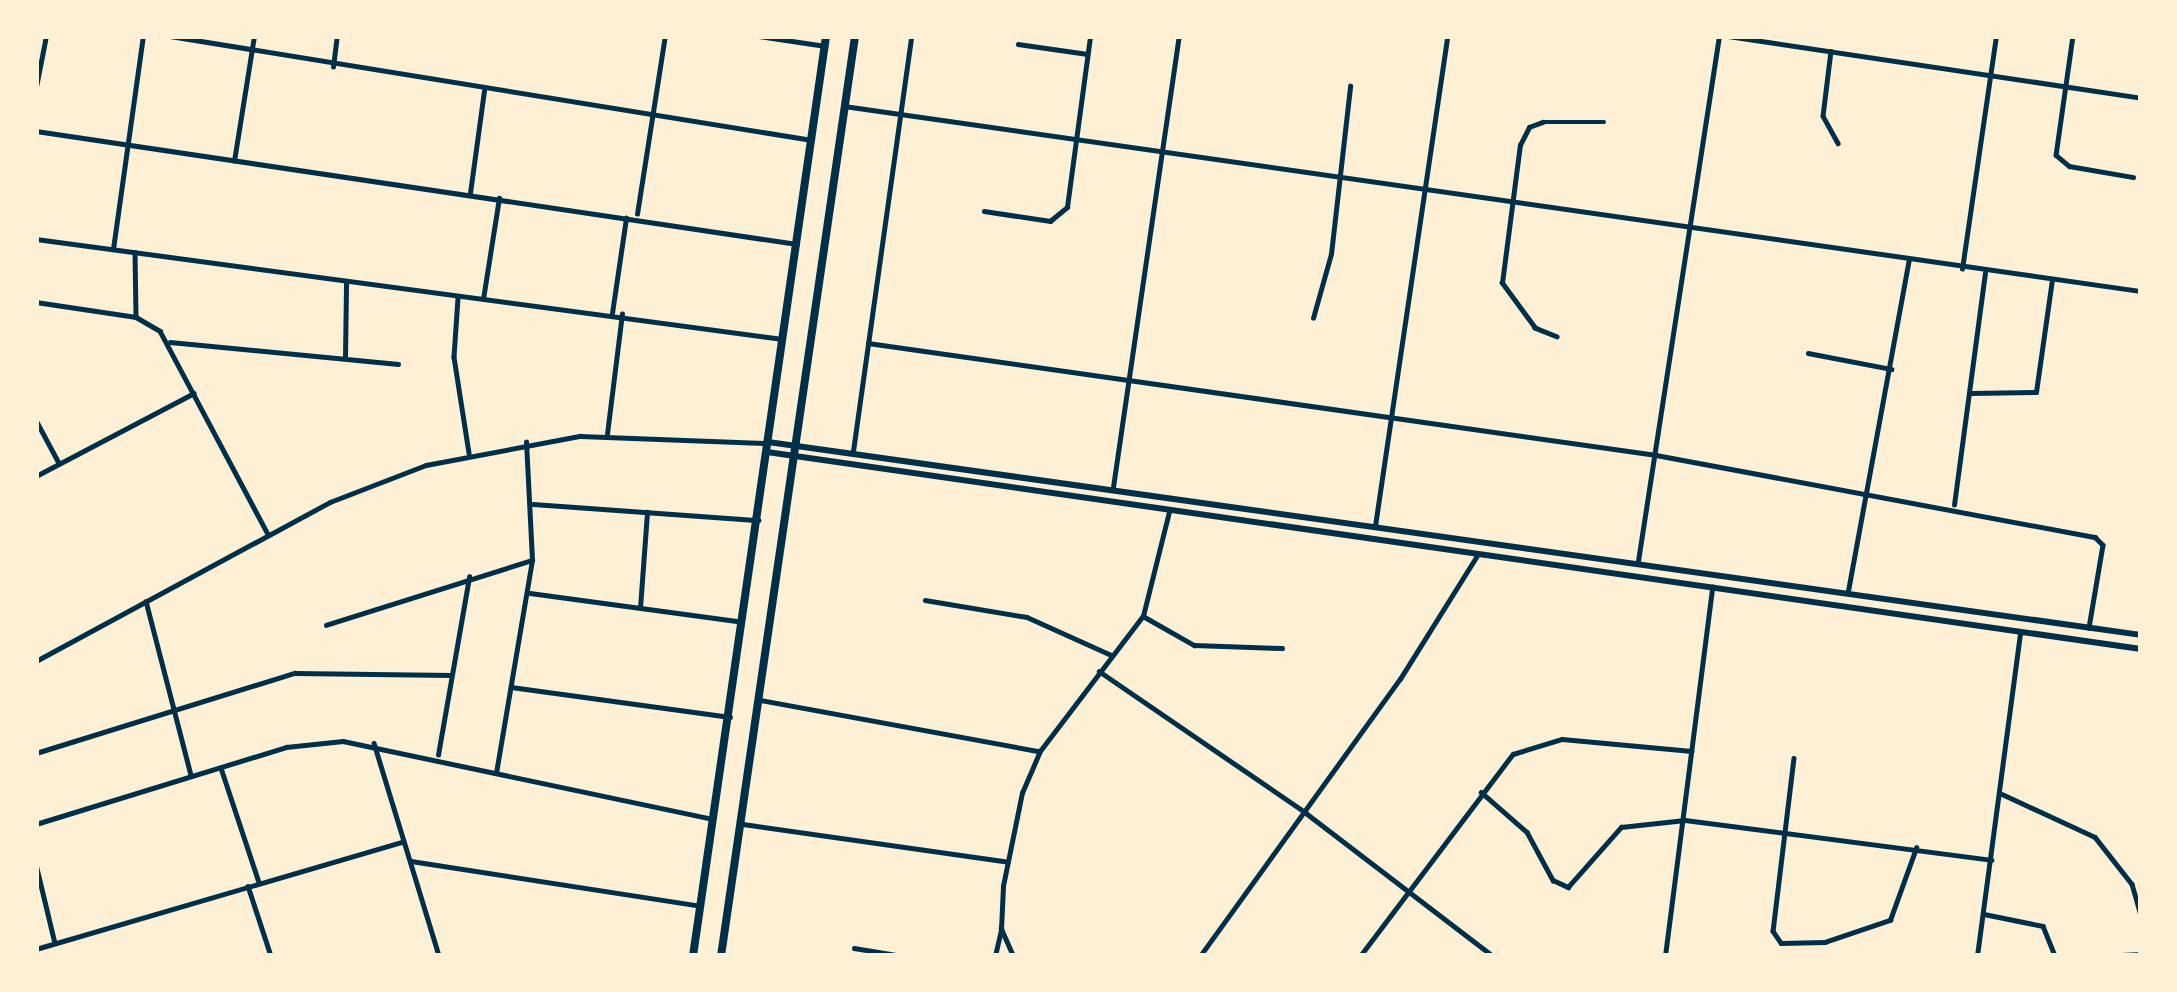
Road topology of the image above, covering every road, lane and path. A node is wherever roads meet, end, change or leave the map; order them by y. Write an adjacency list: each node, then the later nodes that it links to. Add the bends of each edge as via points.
1 (46, 36): 26 (street)
2 (143, 36): 38 (street)
3 (170, 36): 21 (street)
4 (254, 36): 21 (street)
5 (337, 36): 23 (street)
6 (664, 36): 32 (street)
7 (759, 36): 18 (street)
8 (854, 36): 30 (main road)
9 (911, 36): 31 (street)
10 (1090, 36): 22 (street)
11 (1179, 36): 39 (street)
12 (1447, 36): 43 (street)
13 (1719, 36): 50 (street)
14 (1728, 36): 20 (street)
15 (1826, 36): 20 (street)
16 (1996, 36): 24 (street)
17 (2073, 36): 27 (street)
18 (826, 41): 35 (main road)
19 (1018, 44): 22 (street)
20 (1827, 48): 24 (street); 36 (street, via 1823,116)
21 (251, 53): 23 (street); 40 (street)
22 (1088, 54): 37 (street)
23 (333, 67): 28 (street)
24 (1991, 74): 27 (street); 56 (street)
25 (1350, 86): 42 (street)
26 (36, 87)
27 (2064, 87): 29 (street); 41 (street, via 2059,160)
28 (484, 92): 32 (street); 44 (street)
29 (2141, 98)
30 (844, 106): 31 (street); 84 (main road)
31 (900, 116): 37 (street); 71 (street)
32 (651, 118): 35 (street); 49 (street)
33 (1604, 122): 46 (street, via 1529,127)
34 (36, 130): 38 (street)
35 (812, 140): 52 (main road)
36 (1838, 143)
37 (1079, 144): 39 (street); 47 (street, via 1067,208 1056,220)
38 (125, 145): 40 (street); 53 (street)
39 (1161, 156): 42 (street); 76 (street)
40 (234, 162): 44 (street)
41 (2133, 177)
42 (1343, 180): 43 (street); 67 (street)
43 (1424, 191): 46 (street); 80 (street)
44 (470, 194): 45 (street)
45 (499, 198): 48 (street); 62 (street)
46 (1512, 207): 50 (street); 68 (street, via 1502,283 1534,328)
47 (984, 211)
48 (626, 215): 49 (street); 64 (street)
49 (637, 216): 52 (street)
50 (1691, 232): 55 (street); 87 (street)
51 (36, 239): 53 (street)
52 (796, 244): 69 (main road)
53 (113, 248): 54 (street)
54 (134, 252): 59 (street); 66 (street)
55 (1910, 260): 56 (street); 75 (street)
56 (1962, 269): 57 (street)
57 (1985, 272): 58 (street); 77 (street)
58 (2052, 280): 60 (street); 77 (street, via 2036,392)
59 (346, 282): 61 (street); 73 (street)
60 (2141, 291)
61 (458, 297): 62 (street); 86 (street, via 454,357)
62 (483, 299): 64 (street)
63 (36, 302): 66 (street)
64 (612, 313): 65 (street)
65 (622, 314): 69 (street); 81 (street)
66 (136, 317): 70 (street)
67 (1313, 318)
68 (1557, 337)
69 (782, 339): 83 (main road)
70 (169, 342): 73 (street); 78 (street)
71 (868, 343): 76 (street); 85 (street)
72 (1808, 353): 75 (street)
73 (345, 358): 74 (street)
74 (398, 364)
75 (1892, 369): 91 (street)
76 (1127, 383): 80 (street); 90 (street)
77 (1969, 392): 93 (street)
78 (194, 393): 88 (street); 98 (street)
79 (36, 420): 88 (street)
80 (1390, 422): 87 (street); 97 (street)
81 (607, 435): 82 (street); 83 (street)
82 (526, 442): 86 (street); 92 (street)
83 (768, 447): 84 (street); 96 (main road)
84 (796, 450): 85 (street); 95 (street); 124 (main road)
85 (853, 451): 90 (street)
86 (470, 453): 98 (street, via 342,497)
87 (1656, 454): 91 (street); 102 (street)
88 (59, 464): 89 (street)
89 (36, 476)
90 (1113, 487): 97 (street)
91 (1866, 490): 93 (street); 106 (street)
92 (533, 504): 94 (street); 101 (street)
93 (1954, 505): 114 (street, via 2102,542)
94 (648, 510): 96 (street); 110 (street)
95 (1169, 512): 99 (street); 111 (street)
96 (758, 520): 112 (main road)
97 (1375, 526): 100 (street)
98 (268, 533): 109 (street)
99 (1478, 554): 103 (street); 138 (street)
100 (1582, 554): 102 (street); 103 (street)
101 (532, 560): 104 (street); 107 (street)
102 (1639, 561): 106 (street)
103 (1580, 568): 105 (street)
104 (469, 577): 113 (street); 122 (street)
105 (1712, 587): 115 (street); 129 (street)
106 (1848, 591): 114 (street)
107 (528, 593): 110 (street); 123 (street)
108 (925, 600): 119 (street, via 1027,617)
109 (146, 601): 120 (street); 125 (street)
110 (640, 608): 112 (street)
111 (1143, 616): 117 (street, via 1194,645); 119 (street)
112 (744, 622): 126 (main road)
113 (326, 625)
114 (2090, 628): 116 (street)
115 (2020, 632): 118 (street); 137 (street)
116 (2141, 635)
117 (1282, 648)
118 (2141, 649)
119 (1111, 655): 121 (street)
120 (36, 661)
121 (1099, 671): 128 (street); 138 (street)
122 (452, 675): 125 (street, via 311,670); 131 (street)
123 (511, 687): 126 (street); 134 (street)
124 (760, 700): 128 (street); 142 (main road)
125 (174, 712): 130 (street); 135 (street)
126 (730, 717): 139 (main road)
127 (374, 742): 131 (street); 133 (street, via 300,745); 144 (street)
128 (1040, 751): 148 (street)
129 (1690, 751): 136 (street, via 1550,740 1513,754); 140 (street)
130 (36, 753)
131 (438, 758): 134 (street)
132 (1794, 758): 143 (street)
133 (221, 768): 135 (street); 150 (street)
134 (496, 773): 139 (street)
135 (191, 776): 141 (street)
136 (1481, 792): 140 (street, via 1532,836 1563,887 1576,884 1621,826); 152 (street)
137 (2002, 794): 146 (street); 155 (street, via 2095,837 2132,884)
138 (1306, 813): 152 (street); 168 (street)
139 (715, 820): 153 (main road)
140 (1685, 820): 143 (street); 171 (street)
141 (36, 824)
142 (743, 824): 148 (street); 164 (main road)
143 (1789, 831): 145 (street); 145 (street, via 1773,931 1796,947 1890,920)
144 (401, 842): 147 (street); 150 (street)
145 (1916, 848): 146 (street)
146 (1991, 860): 154 (street)
147 (411, 861): 153 (street); 162 (street)
148 (1005, 861): 156 (street)
149 (36, 864): 157 (street)
150 (260, 884): 151 (street)
151 (248, 886): 157 (street); 161 (street)
152 (1408, 889): 169 (street); 170 (street)
153 (701, 906): 163 (main road)
154 (1984, 914): 172 (street); 173 (street, via 2043,926)
155 (2141, 915)
156 (1001, 929): 166 (street); 167 (street)
157 (56, 943): 159 (street)
158 (854, 948): 165 (street)
159 (36, 949)
160 (2141, 954): 174 (street)
161 (271, 956)
162 (438, 956)
163 (693, 956)
164 (721, 956)
165 (903, 956)
166 (995, 956)
167 (1013, 956)
168 (1201, 956)
169 (1360, 956)
170 (1493, 956)
171 (1665, 956)
172 (1977, 956)
173 (2055, 956)
174 (2100, 956)

